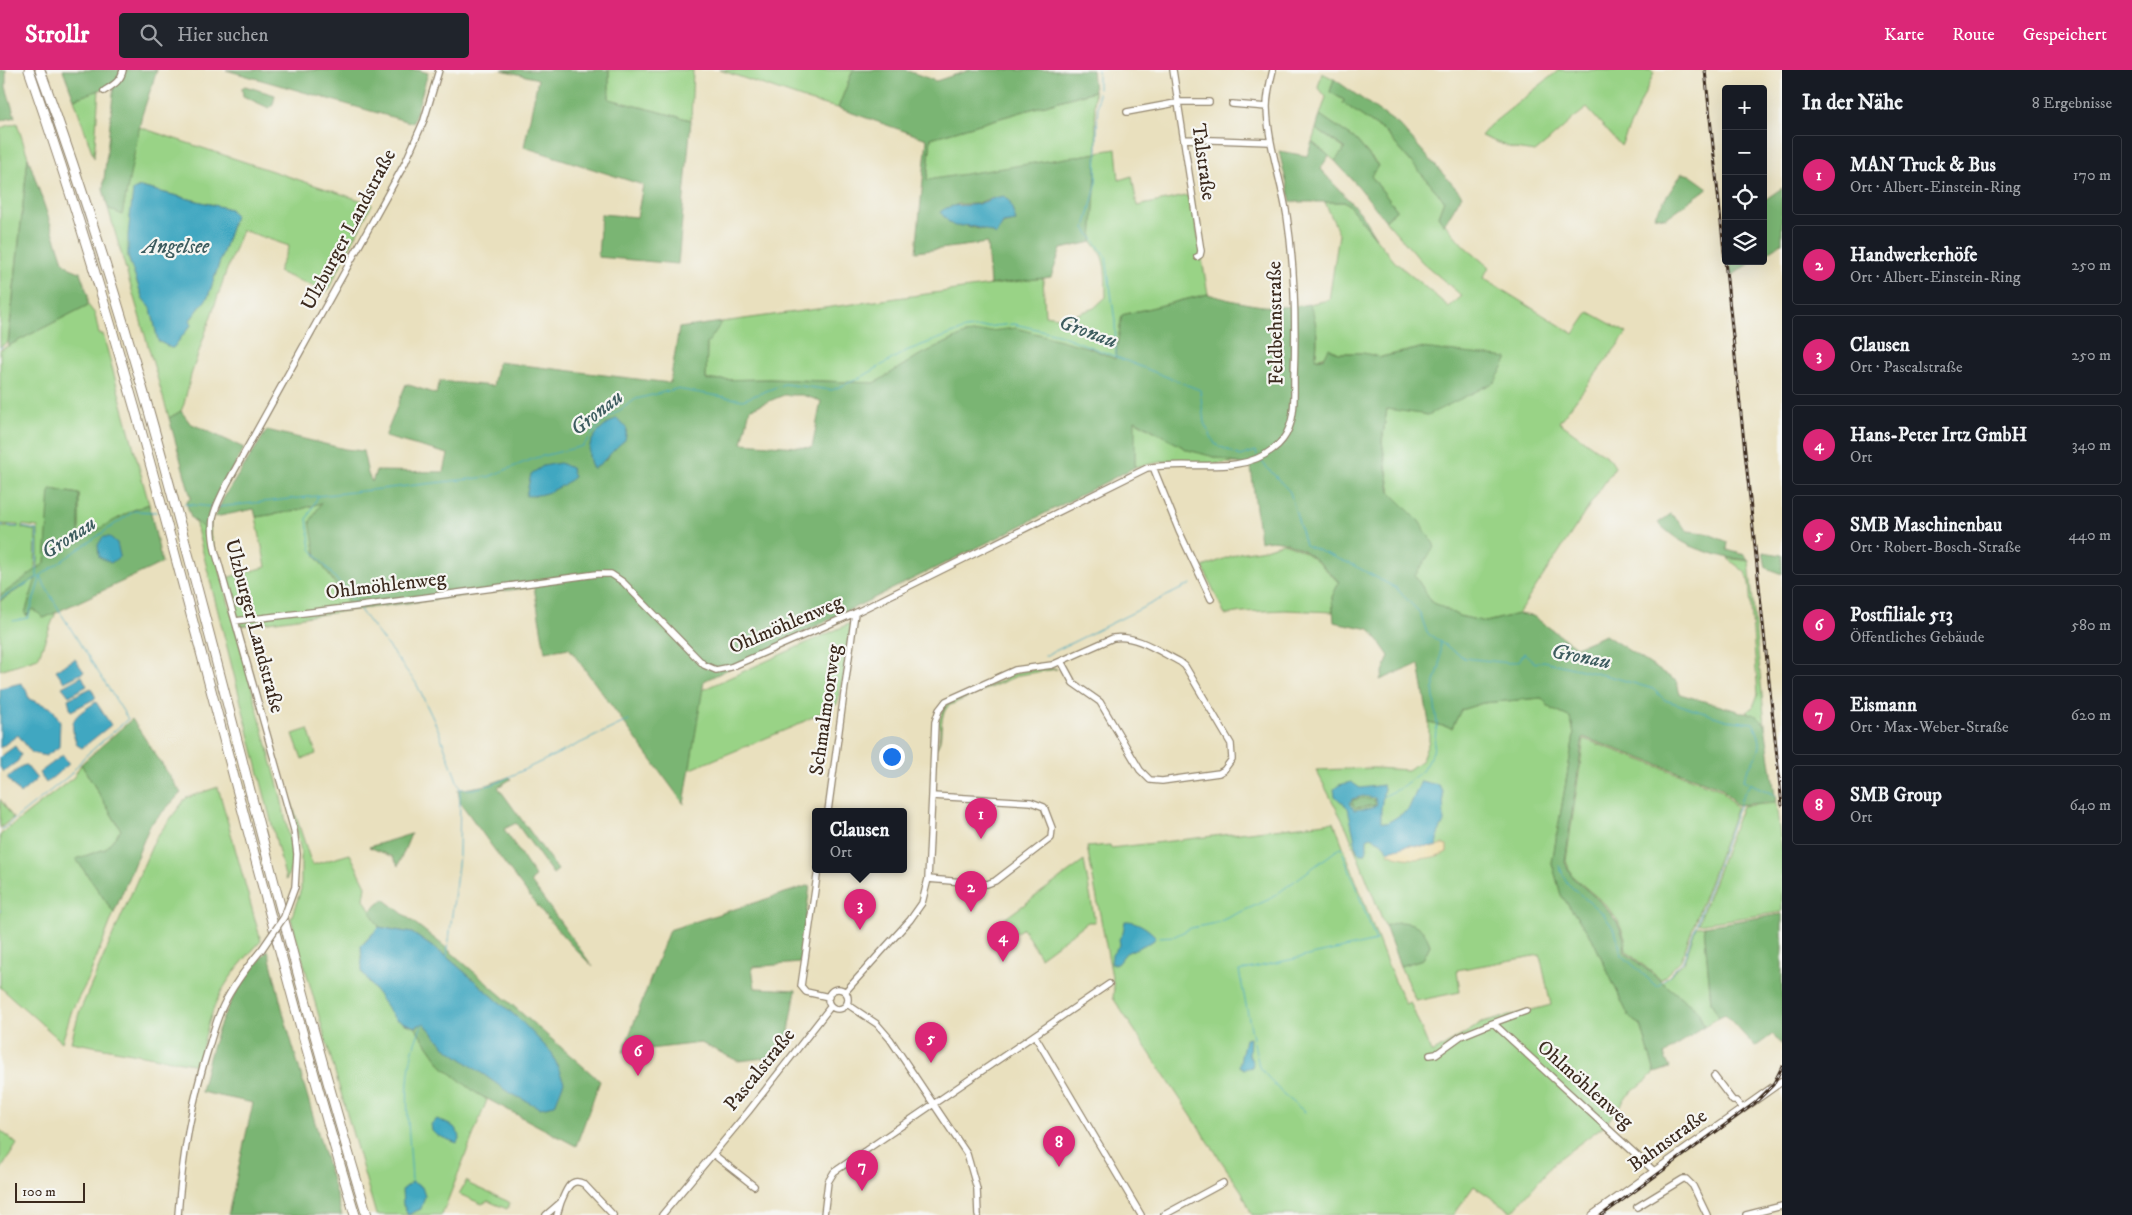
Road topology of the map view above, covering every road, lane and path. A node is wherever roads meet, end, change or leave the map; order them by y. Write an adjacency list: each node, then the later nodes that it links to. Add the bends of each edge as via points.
1 (29, 70): 42 (highway, via 84,234 143,433)
2 (40, 70): 45 (highway, via 94,230 151,423)
3 (123, 70): 7 (street, via 115,84)
4 (439, 70): 19 (street, Ulzburger Landstraße, via 424,120 405,163 213,514 211,528 215,550)
5 (1173, 70): 9 (street, Talstraße)
6 (1273, 70): 11 (street, Feldbehnstraße)
7 (104, 91)
8 (1208, 102): 9 (street)
9 (1178, 103): 12 (street); 13 (street, Talstraße)
10 (1232, 104): 11 (street)
11 (1267, 107): 14 (street, Feldbehnstraße)
12 (1127, 112)
13 (1184, 139): 14 (street); 15 (street, Talstraße, via 1201,250)
14 (1270, 142): 16 (street, Feldbehnstraße, via 1289,231 1295,346 1289,428 1273,450 1256,458 1228,465)
15 (1197, 257)
16 (1153, 467): 17 (street); 18 (street, Ohlmöhlenweg)
17 (1211, 599)
18 (855, 613): 19 (street, Ohlmöhlenweg, via 731,667 716,670 704,665 623,582 611,574); 22 (street, Schmalmoorweg)
19 (235, 621): 49 (street, Ulzburger Landstraße, bridge, via 294,830 297,854 295,887 284,917 235,984 217,1021 187,1141)
20 (1061, 661): 20 (street, via 1121,637 1134,639 1180,662 1231,744 1229,765 1212,775 1150,780 1140,770 1100,702 1073,683); 21 (street, via 1044,667 1015,670 951,698 942,706 936,722)
21 (934, 796): 24 (street); 24 (street, via 1031,802 1044,807 1052,828 1051,838 1043,845 987,884)
22 (828, 808)
23 (817, 873): 27 (street, via 801,986 806,992)
24 (928, 879): 26 (street, via 922,903 910,920)
25 (1109, 984): 32 (street)
26 (845, 992): 27 (street, via 835,990); 28 (street)
27 (829, 997): 29 (street)
28 (847, 1004): 29 (street, via 836,1009); 38 (street, via 877,1024 909,1064)
29 (831, 1006): 40 (street, Pascalstraße)
30 (1526, 1011): 31 (street)
31 (1493, 1023): 33 (street, via 1461,1036); 41 (street, Ohlmöhlenweg)
32 (1035, 1036): 38 (street); 60 (street)
33 (1430, 1055)
34 (1714, 1076): 39 (street)
35 (1782, 1076): 37 (main road, Bahnstraße)
36 (1782, 1081): 37 (main road, Bahnstraße)
37 (1763, 1094): 39 (main road, Bahnstraße)
38 (934, 1104): 58 (street, via 834,1172 828,1182); 59 (street, via 967,1154 977,1189)
39 (1742, 1108): 41 (main road, Bahnstraße)
40 (713, 1154): 44 (street); 57 (street, Pascalstraße)
41 (1654, 1171): 62 (main road, Bahnstraße)
42 (345, 1181): 50 (highway); 51 (highway)
43 (1223, 1182): 61 (street)
44 (754, 1186)
45 (359, 1190): 52 (highway); 53 (highway)
46 (561, 1202): 54 (street); 55 (street); 56 (street, via 568,1186 579,1181)
47 (1782, 1206): 64 (street)
48 (1637, 1207): 63 (street, via 1686,1179 1693,1186)
49 (178, 1215)
50 (349, 1215)
51 (355, 1215)
52 (367, 1215)
53 (371, 1215)
54 (546, 1215)
55 (557, 1215)
56 (613, 1215)
57 (662, 1215)
58 (824, 1215)
59 (978, 1215)
60 (1141, 1215)
61 (1164, 1215)
62 (1593, 1215)
63 (1707, 1215)
64 (1746, 1215)

